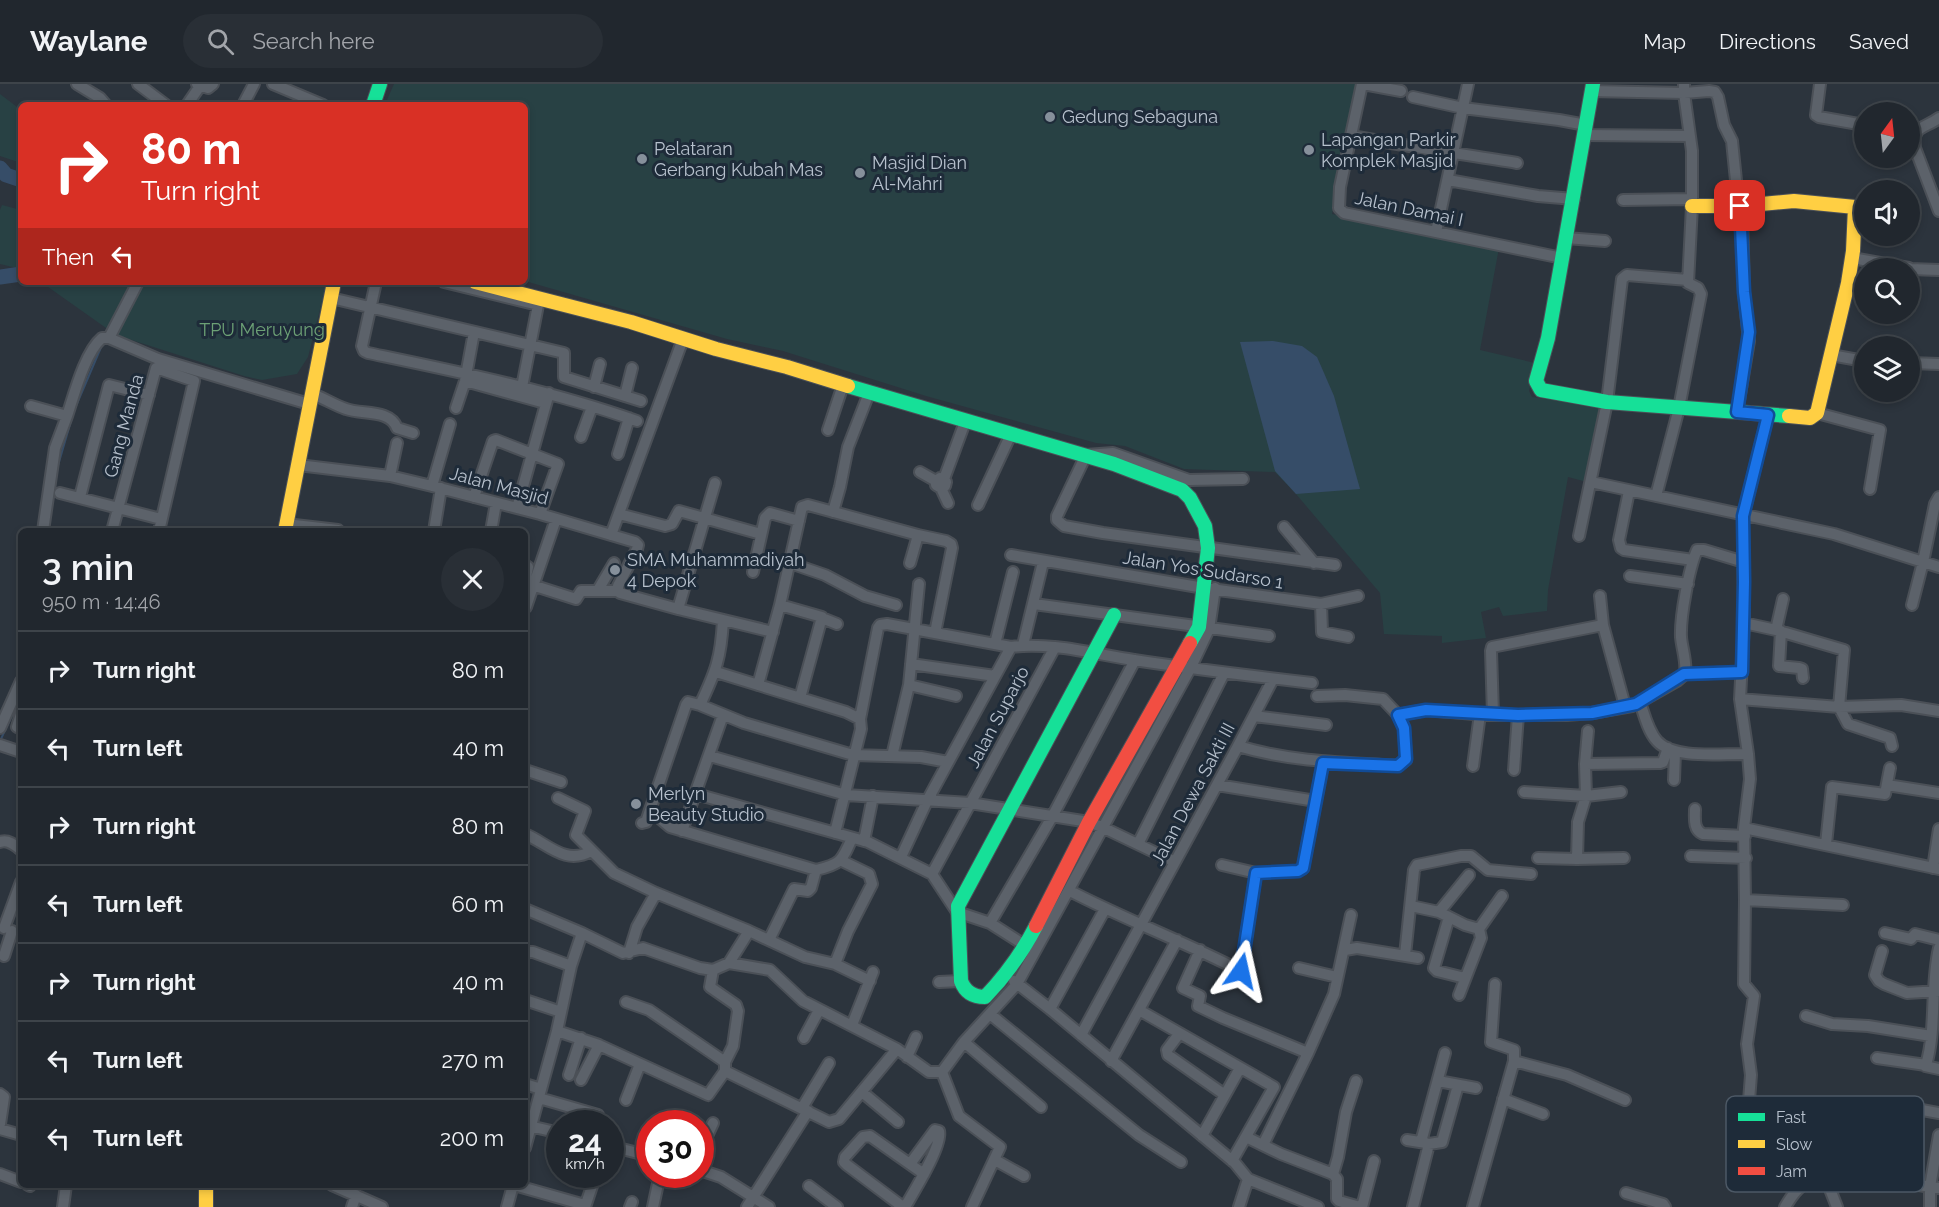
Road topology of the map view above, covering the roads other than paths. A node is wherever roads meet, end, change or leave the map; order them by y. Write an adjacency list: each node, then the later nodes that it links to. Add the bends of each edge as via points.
1 (77, 84): 16 (street)
2 (138, 84): 17 (street)
3 (213, 84): 10 (street)
4 (254, 84): 19 (street)
5 (273, 84): 15 (street)
6 (380, 84): 20 (street)
7 (1362, 84): 13 (street); 26 (street, Jalan Damai I)
8 (1468, 84): 21 (street)
9 (1820, 84): 23 (street, via 1816,115)
10 (199, 85): 18 (street)
11 (1592, 88): 12 (street); 25 (street)
12 (1684, 89): 27 (street); 35 (street, via 1715,92 1718,97 1732,141)
13 (1401, 91)
14 (1413, 96): 21 (street)
15 (299, 101)
16 (103, 102)
17 (162, 102)
18 (189, 102)
19 (245, 102)
20 (375, 102)
21 (1463, 108): 25 (street, via 1559,120); 28 (street)
22 (1939, 118): 24 (street)
23 (1854, 123)
24 (1920, 129)
25 (1585, 130): 27 (street); 32 (street)
26 (1351, 136): 28 (street); 37 (street, Jalan Damai I, via 1339,208 1344,213)
27 (1690, 136): 34 (street)
28 (1454, 154): 30 (street); 31 (street)
29 (1920, 161): 36 (street)
30 (1516, 163)
31 (1448, 180): 32 (street); 37 (street)
32 (1574, 199): 38 (street)
33 (1623, 200): 34 (street)
34 (1692, 203): 35 (street); 44 (street)
35 (1740, 206): 41 (street, via 1794,201 1855,207); 77 (street, via 1749,332)
36 (1939, 211)
37 (1436, 232): 40 (street, Jalan Damai I)
38 (1566, 238): 39 (street); 40 (street)
39 (1605, 241)
40 (1562, 258): 72 (street, via 1536,381 1540,390)
41 (1852, 258): 56 (street)
42 (1920, 269): 43 (street)
43 (1939, 270)
44 (1688, 280): 72 (street, via 1627,275 1622,279); 76 (street, via 1701,294)
45 (136, 285): 53 (street)
46 (333, 285): 50 (street)
47 (375, 285): 51 (street)
48 (456, 285): 55 (street, via 538,305)
49 (488, 285): 54 (street)
50 (331, 298): 51 (street); 70 (street)
51 (370, 307): 52 (street); 62 (street, via 364,351)
52 (474, 332): 55 (street); 62 (street)
53 (106, 338): 70 (street, via 158,359); 80 (street, via 94,348 80,376)
54 (683, 339): 63 (street); 113 (street)
55 (530, 346): 64 (street); 65 (street, via 564,353 564,377)
56 (1831, 356): 57 (street); 78 (street)
57 (1854, 359)
58 (1920, 363): 60 (street)
59 (600, 364): 65 (street)
60 (1939, 364)
61 (632, 369): 68 (street)
62 (465, 377): 64 (street); 69 (street); 75 (street)
63 (843, 385): 66 (street); 83 (street)
64 (522, 387): 69 (street)
65 (594, 387): 68 (street)
66 (869, 393): 81 (street); 111 (street, via 848,447)
67 (149, 395): 105 (street, via 109,385); 109 (street, Gang Manda); 115 (street, Gang Manda, via 156,368 194,381)
68 (625, 396): 71 (street)
69 (547, 398): 74 (street); 88 (street)
70 (310, 399): 84 (street, via 383,415 397,428); 91 (street)
71 (641, 401)
72 (1607, 402): 76 (street); 96 (street)
73 (31, 406): 80 (street)
74 (592, 407): 86 (street); 89 (street, via 633,419)
75 (456, 408)
76 (1679, 408): 77 (street); 102 (street)
77 (1737, 412): 79 (street)
78 (1817, 413): 79 (street, via 1810,418); 99 (street, via 1880,430)
79 (1768, 415): 114 (street)
80 (67, 416): 121 (street, via 55,448)
81 (965, 422): 85 (street); 95 (street)
82 (450, 424): 98 (street)
83 (828, 430)
84 (413, 433)
85 (1011, 434): 90 (street); 108 (street)
86 (581, 437)
87 (397, 443): 93 (street)
88 (533, 453): 103 (street, via 494,440); 110 (street); 112 (street, via 558,464)
89 (618, 454)
90 (1086, 455): 94 (street, via 1113,453 1189,480); 131 (street, via 1182,490 1205,526); 131 (street, via 1057,516 1059,523)
91 (298, 465): 93 (street, Jalan Masjid); 119 (street)
92 (920, 472): 95 (street)
93 (390, 476): 98 (street, Jalan Masjid)
94 (1243, 479)
95 (940, 482): 107 (street)
96 (1591, 482): 100 (street); 130 (street)
97 (715, 483): 117 (street)
98 (437, 487): 103 (street, Jalan Masjid); 125 (street)
99 (1870, 489)
100 (1629, 490): 102 (street); 133 (street, via 1619,540 1621,548)
101 (60, 493): 105 (street)
102 (1656, 496): 114 (street)
103 (474, 497): 106 (street, Jalan Masjid)
104 (1939, 497): 136 (street)
105 (80, 498): 109 (street)
106 (496, 503): 110 (street, Jalan Masjid); 126 (street)
107 (948, 503)
108 (978, 505)
109 (118, 508): 115 (street); 122 (street, Gang Manda)
110 (517, 508): 112 (street, Jalan Masjid)
111 (833, 512): 118 (street, via 804,505); 129 (street)
112 (540, 514): 116 (street, Jalan Masjid)
113 (619, 514): 117 (street, via 665,526 672,524 679,511); 127 (street)
114 (1743, 516): 135 (street); 136 (street, via 1834,534)
115 (161, 519): 123 (street)
116 (556, 519): 127 (street, Jalan Masjid); 146 (street)
117 (704, 519): 128 (street); 160 (street)
118 (799, 521): 128 (street, via 770,513); 138 (street)
119 (286, 527): 124 (street)
120 (1284, 527): 140 (street)
121 (43, 528)
122 (113, 528)
123 (160, 528)
124 (303, 528)
125 (434, 528)
126 (492, 528)
127 (611, 534): 151 (street, Jalan Masjid, via 638,545)
128 (761, 534): 143 (street)
129 (918, 535): 139 (street); 171 (street, via 946,541 952,548)
130 (1579, 536)
131 (1208, 548): 140 (street); 149 (street)
132 (1011, 555): 134 (street, Jalan Yos Sudarso 1)
133 (1693, 560): 135 (street, via 1700,549); 148 (street)
134 (1043, 562): 149 (street, Jalan Yos Sudarso 1); 156 (street)
135 (1744, 562): 164 (street)
136 (1923, 562): 142 (street); 159 (street)
137 (614, 563): 150 (street)
138 (790, 563): 155 (street, via 825,575 865,596); 158 (street)
139 (910, 563)
140 (1314, 563): 141 (street)
141 (1335, 565)
142 (1939, 567)
143 (753, 572)
144 (1013, 572): 174 (street)
145 (1630, 576): 148 (street)
146 (529, 583): 150 (street, via 576,599 581,591)
147 (918, 584): 168 (street)
148 (1688, 585): 185 (street, via 1682,626)
149 (1210, 588): 157 (street, Jalan Yos Sudarso 1); 167 (street)
150 (598, 590): 151 (street)
151 (618, 591): 160 (street)
152 (1358, 596): 157 (street, Jalan Yos Sudarso 1)
153 (1600, 596): 166 (street)
154 (1783, 599): 169 (street)
155 (896, 604)
156 (1034, 604): 161 (street); 175 (street)
157 (1321, 604): 173 (street, via 1322,632)
158 (780, 605): 162 (street); 170 (street)
159 (1912, 605)
160 (678, 609): 163 (street)
161 (1114, 615): 167 (street); 178 (street)
162 (822, 618): 165 (street); 195 (street)
163 (723, 620): 170 (street); 182 (street)
164 (1744, 623): 169 (street); 183 (street)
165 (837, 624)
166 (1603, 625): 199 (street); 204 (street, via 1492,647)
167 (1204, 628): 172 (street); 181 (street)
168 (914, 630): 171 (street); 180 (street); 207 (street, via 884,624 878,628)
169 (1779, 630): 188 (street, via 1779,666 1802,669); 200 (street, via 1844,650)
170 (773, 632): 190 (street)
171 (935, 633): 174 (street)
172 (1269, 636)
173 (1348, 637)
174 (995, 644): 176 (street)
175 (1023, 645): 176 (street); 177 (street)
176 (1011, 647): 186 (street)
177 (1055, 647): 178 (street); 243 (street, Jalan Suparjo)
178 (1094, 653): 179 (street); 244 (street)
179 (1135, 660): 181 (street); 247 (street)
180 (911, 664): 186 (street); 191 (street)
181 (1184, 666): 184 (street); 248 (street); 250 (street)
182 (716, 672): 190 (street); 198 (street)
183 (1742, 672): 185 (street); 196 (street)
184 (1224, 673): 187 (street); 259 (street)
185 (1684, 674): 197 (street)
186 (995, 676): 222 (street)
187 (1273, 678): 189 (street); 206 (street, Jalan Dewa Sakti III)
188 (1803, 678)
189 (1312, 683)
190 (759, 685): 195 (street)
191 (909, 685): 193 (street); 221 (street)
192 (18, 688): 211 (street)
193 (956, 696)
194 (1317, 696): 203 (street, via 1380,698)
195 (800, 698): 207 (street)
196 (1740, 699): 200 (street); 219 (street)
197 (1640, 702): 199 (street); 216 (street, via 1655,740)
198 (700, 705): 202 (street); 246 (street, via 686,705)
199 (1625, 706): 205 (street, via 1592,713)
200 (1839, 707): 201 (street, via 1901,705); 215 (street, via 1848,724 1890,738)
201 (1939, 711)
202 (723, 715): 218 (street); 220 (street)
203 (1398, 715): 204 (street, via 1426,710); 223 (street, via 1404,728 1404,763)
204 (1488, 715): 205 (street); 225 (street)
205 (1518, 715): 227 (street)
206 (1254, 716): 209 (street); 214 (street, Jalan Dewa Sakti III)
207 (860, 719): 218 (street)
208 (18, 722): 210 (street)
209 (1326, 725)
210 (16, 727)
211 (0, 728)
212 (1588, 731): 224 (street)
213 (2, 746): 217 (street)
214 (1238, 746): 223 (street); 231 (street, Jalan Dewa Sakti III)
215 (1892, 746)
216 (1671, 750): 219 (street); 224 (street, via 1660,764); 229 (street)
217 (18, 751)
218 (853, 754): 221 (street); 237 (street)
219 (1748, 754): 253 (street, via 1750,779)
220 (710, 756): 236 (street); 237 (street)
221 (892, 756): 222 (street)
222 (948, 762): 241 (street)
223 (1323, 763): 242 (street)
224 (1585, 764): 239 (street)
225 (1473, 766)
226 (1890, 768): 232 (street)
227 (1514, 770)
228 (528, 771): 230 (street)
229 (1674, 780)
230 (561, 782)
231 (1217, 785): 242 (street); 270 (street, Jalan Dewa Sakti III)
232 (1887, 785): 235 (street); 260 (street, via 1884,795 1832,787)
233 (1524, 792): 239 (street)
234 (1621, 792): 239 (street)
235 (1939, 793)
236 (696, 794): 252 (street); 254 (street)
237 (846, 795): 238 (street); 254 (street)
238 (873, 796): 241 (street); 257 (street)
239 (1586, 796): 268 (street, via 1578,822)
240 (558, 798): 262 (street, via 585,811 576,834)
241 (927, 801): 243 (street); 264 (street)
242 (1316, 801): 274 (street, via 1303,868)
243 (970, 803): 244 (street); 275 (street, Jalan Suparjo)
244 (1010, 809): 247 (street); 287 (street)
245 (1695, 809): 253 (street, via 1698,832)
246 (650, 810): 249 (street); 252 (street, via 670,827)
247 (1052, 817): 248 (street); 290 (street)
248 (1089, 822): 250 (street); 300 (street)
249 (642, 823)
250 (1104, 828): 259 (street); 278 (street)
251 (1939, 829): 272 (street)
252 (682, 831): 273 (street)
253 (1744, 832): 260 (street); 267 (street)
254 (835, 833): 256 (street)
255 (528, 835): 262 (street, via 558,854)
256 (852, 838): 257 (street); 269 (street)
257 (864, 841): 264 (street)
258 (0, 842): 261 (street)
259 (1138, 844): 270 (street)
260 (1826, 844): 272 (street)
261 (18, 848)
262 (591, 850): 279 (street, via 614,873)
263 (1691, 856): 267 (street)
264 (901, 857): 275 (street)
265 (1538, 858): 268 (street)
266 (1624, 858): 268 (street)
267 (1746, 858): 282 (street)
268 (1577, 859)
269 (842, 861): 273 (street); 311 (street, via 869,874 872,884)
270 (1175, 862): 291 (street, Jalan Dewa Sakti III)
271 (1222, 865): 274 (street)
272 (1936, 869)
273 (816, 870): 297 (street, via 808,891 794,889)
274 (1256, 873): 302 (street, via 1241,971)
275 (932, 874): 287 (street)
276 (1531, 874): 284 (street, via 1488,870 1466,856 1417,865)
277 (1469, 875): 288 (street)
278 (1070, 891): 285 (street); 317 (street)
279 (656, 893): 294 (street); 306 (street, via 637,927)
280 (18, 894): 293 (street)
281 (1502, 897): 292 (street)
282 (1745, 900): 283 (street); 366 (street, via 1744,984 1754,996 1747,1044)
283 (1843, 905)
284 (1411, 906): 288 (street); 307 (street)
285 (1106, 909): 291 (street); 325 (street)
286 (528, 910): 295 (street)
287 (957, 912): 290 (street); 318 (street)
288 (1444, 914): 292 (street); 316 (street, via 1434,968)
289 (1351, 915): 303 (street)
290 (990, 923): 300 (street)
291 (1140, 924): 298 (street); 334 (street, Jalan Dewa Sakti III)
292 (1479, 929): 316 (street, via 1480,938)
293 (9, 930): 308 (street)
294 (749, 931): 297 (street); 310 (street)
295 (582, 933): 306 (street, via 623,953); 312 (street)
296 (1885, 933): 299 (street)
297 (769, 940): 311 (street, via 805,957)
298 (1177, 940): 302 (street); 327 (street)
299 (1939, 940)
300 (1026, 946): 317 (street)
301 (1939, 948): 321 (street, via 1934,971)
302 (1200, 950): 342 (street, via 1184,988 1200,996 1198,1006)
303 (1345, 950): 307 (street); 315 (street)
304 (1882, 951): 321 (street, via 1875,975 1879,981 1907,993)
305 (528, 952): 312 (street)
306 (629, 952): 314 (street, via 643,948)
307 (1405, 955): 309 (street)
308 (4, 956)
309 (1418, 958)
310 (729, 963): 314 (street); 326 (street, via 770,970 803,1001)
311 (835, 964): 331 (street, via 871,976)
312 (571, 966): 328 (street)
313 (1299, 968): 315 (street)
314 (713, 970): 350 (street, via 710,987 736,1005 738,1011 733,1046)
315 (1337, 977): 342 (street, via 1334,994)
316 (1465, 978): 322 (street)
317 (1012, 979): 318 (street, via 985,997 964,989); 325 (street); 329 (street)
318 (961, 981): 319 (street)
319 (939, 982)
320 (1495, 984): 347 (street, via 1491,1042 1514,1050)
321 (1936, 990): 335 (street)
322 (1459, 995)
323 (528, 1001): 328 (street)
324 (626, 1002): 350 (street, via 648,1010)
325 (1050, 1009): 334 (street)
326 (819, 1010): 331 (street); 338 (street)
327 (1139, 1010): 333 (street); 346 (street)
328 (561, 1012): 332 (street)
329 (990, 1014): 339 (street); 391 (street, via 1139,1135)
330 (1806, 1016): 335 (street, via 1842,1026)
331 (852, 1025): 341 (street)
332 (557, 1031): 337 (street); 363 (street)
333 (1179, 1034): 352 (street); 365 (street, via 1167,1050 1168,1055)
334 (1081, 1035): 346 (street)
335 (1931, 1036): 351 (street)
336 (916, 1037): 344 (street)
337 (581, 1038): 340 (street); 355 (street)
338 (804, 1038)
339 (964, 1042): 354 (street); 370 (street)
340 (599, 1045): 349 (street); 356 (street)
341 (897, 1049): 344 (street); 362 (street)
342 (1308, 1053): 387 (street)
343 (1445, 1053): 358 (street)
344 (907, 1057): 354 (street, via 929,1072)
345 (1877, 1058): 351 (street)
346 (1111, 1060): 383 (street)
347 (1515, 1061): 367 (street); 369 (street, via 1567,1075)
348 (829, 1063): 372 (street)
349 (640, 1064): 350 (street, via 708,1095); 368 (street)
350 (725, 1066): 372 (street)
351 (1925, 1066): 353 (street)
352 (1240, 1068): 365 (street); 384 (street, via 1274,1087)
353 (1939, 1069)
354 (942, 1072): 388 (street, via 960,1116 1000,1147)
355 (569, 1075)
356 (581, 1080)
357 (1356, 1081): 395 (street)
358 (1438, 1081): 359 (street); 386 (street)
359 (1458, 1085): 361 (street); 386 (street, via 1442,1142)
360 (528, 1086): 363 (street)
361 (1476, 1088)
362 (862, 1092): 372 (street, via 834,1122); 376 (street)
363 (540, 1093): 371 (street); 378 (street)
364 (0, 1094): 377 (street, via 4,1097)
365 (1225, 1095): 383 (street)
366 (1749, 1096)
367 (1503, 1099): 375 (street); 433 (street)
368 (626, 1100)
369 (1625, 1100)
370 (1041, 1107)
371 (585, 1110)
372 (805, 1110): 414 (street)
373 (1924, 1110): 374 (street)
374 (1939, 1113)
375 (1543, 1114)
376 (898, 1122)
377 (0, 1124)
378 (528, 1126): 380 (street)
379 (0, 1129): 381 (street)
380 (546, 1130)
381 (18, 1134)
382 (1939, 1135): 408 (street)
383 (1202, 1136): 389 (street)
384 (1246, 1137): 387 (street); 389 (street)
385 (1407, 1140): 386 (street)
386 (1425, 1143): 432 (street)
387 (1263, 1145): 395 (street)
388 (995, 1160): 397 (street); 428 (street)
389 (1232, 1161): 398 (street)
390 (1374, 1161): 431 (street)
391 (1181, 1162)
392 (910, 1164): 394 (street); 394 (street, via 935,1130 939,1131); 427 (street, via 870,1136 863,1137 844,1162)
393 (0, 1174): 399 (street)
394 (924, 1174): 427 (street)
395 (1333, 1174): 416 (street, via 1337,1179)
396 (714, 1175): 414 (street)
397 (1024, 1176)
398 (1248, 1179): 429 (street); 430 (street)
399 (18, 1181)
400 (809, 1186): 415 (street)
401 (66, 1188): 418 (street)
402 (206, 1188): 419 (street)
403 (339, 1188): 412 (street)
404 (513, 1188): 422 (street)
405 (524, 1188): 417 (street)
406 (591, 1188): 417 (street)
407 (657, 1188): 423 (street)
408 (1934, 1188): 438 (street)
409 (1795, 1192): 436 (street)
410 (1831, 1192): 437 (street)
411 (1626, 1193): 413 (street)
412 (356, 1195): 420 (street); 421 (street)
413 (1638, 1196): 434 (street); 435 (street)
414 (754, 1197): 424 (street); 425 (street)
415 (824, 1203): 426 (street)
416 (1336, 1204): 431 (street)
417 (585, 1206)
418 (63, 1207)
419 (207, 1207)
420 (352, 1207)
421 (382, 1207)
422 (507, 1207)
423 (653, 1207)
424 (747, 1207)
425 (769, 1207)
426 (837, 1207)
427 (904, 1207)
428 (972, 1207)
429 (1239, 1207)
430 (1318, 1207)
431 (1361, 1207)
432 (1413, 1207)
433 (1473, 1207)
434 (1635, 1207)
435 (1665, 1207)
436 (1785, 1207)
437 (1837, 1207)
438 (1930, 1207)

